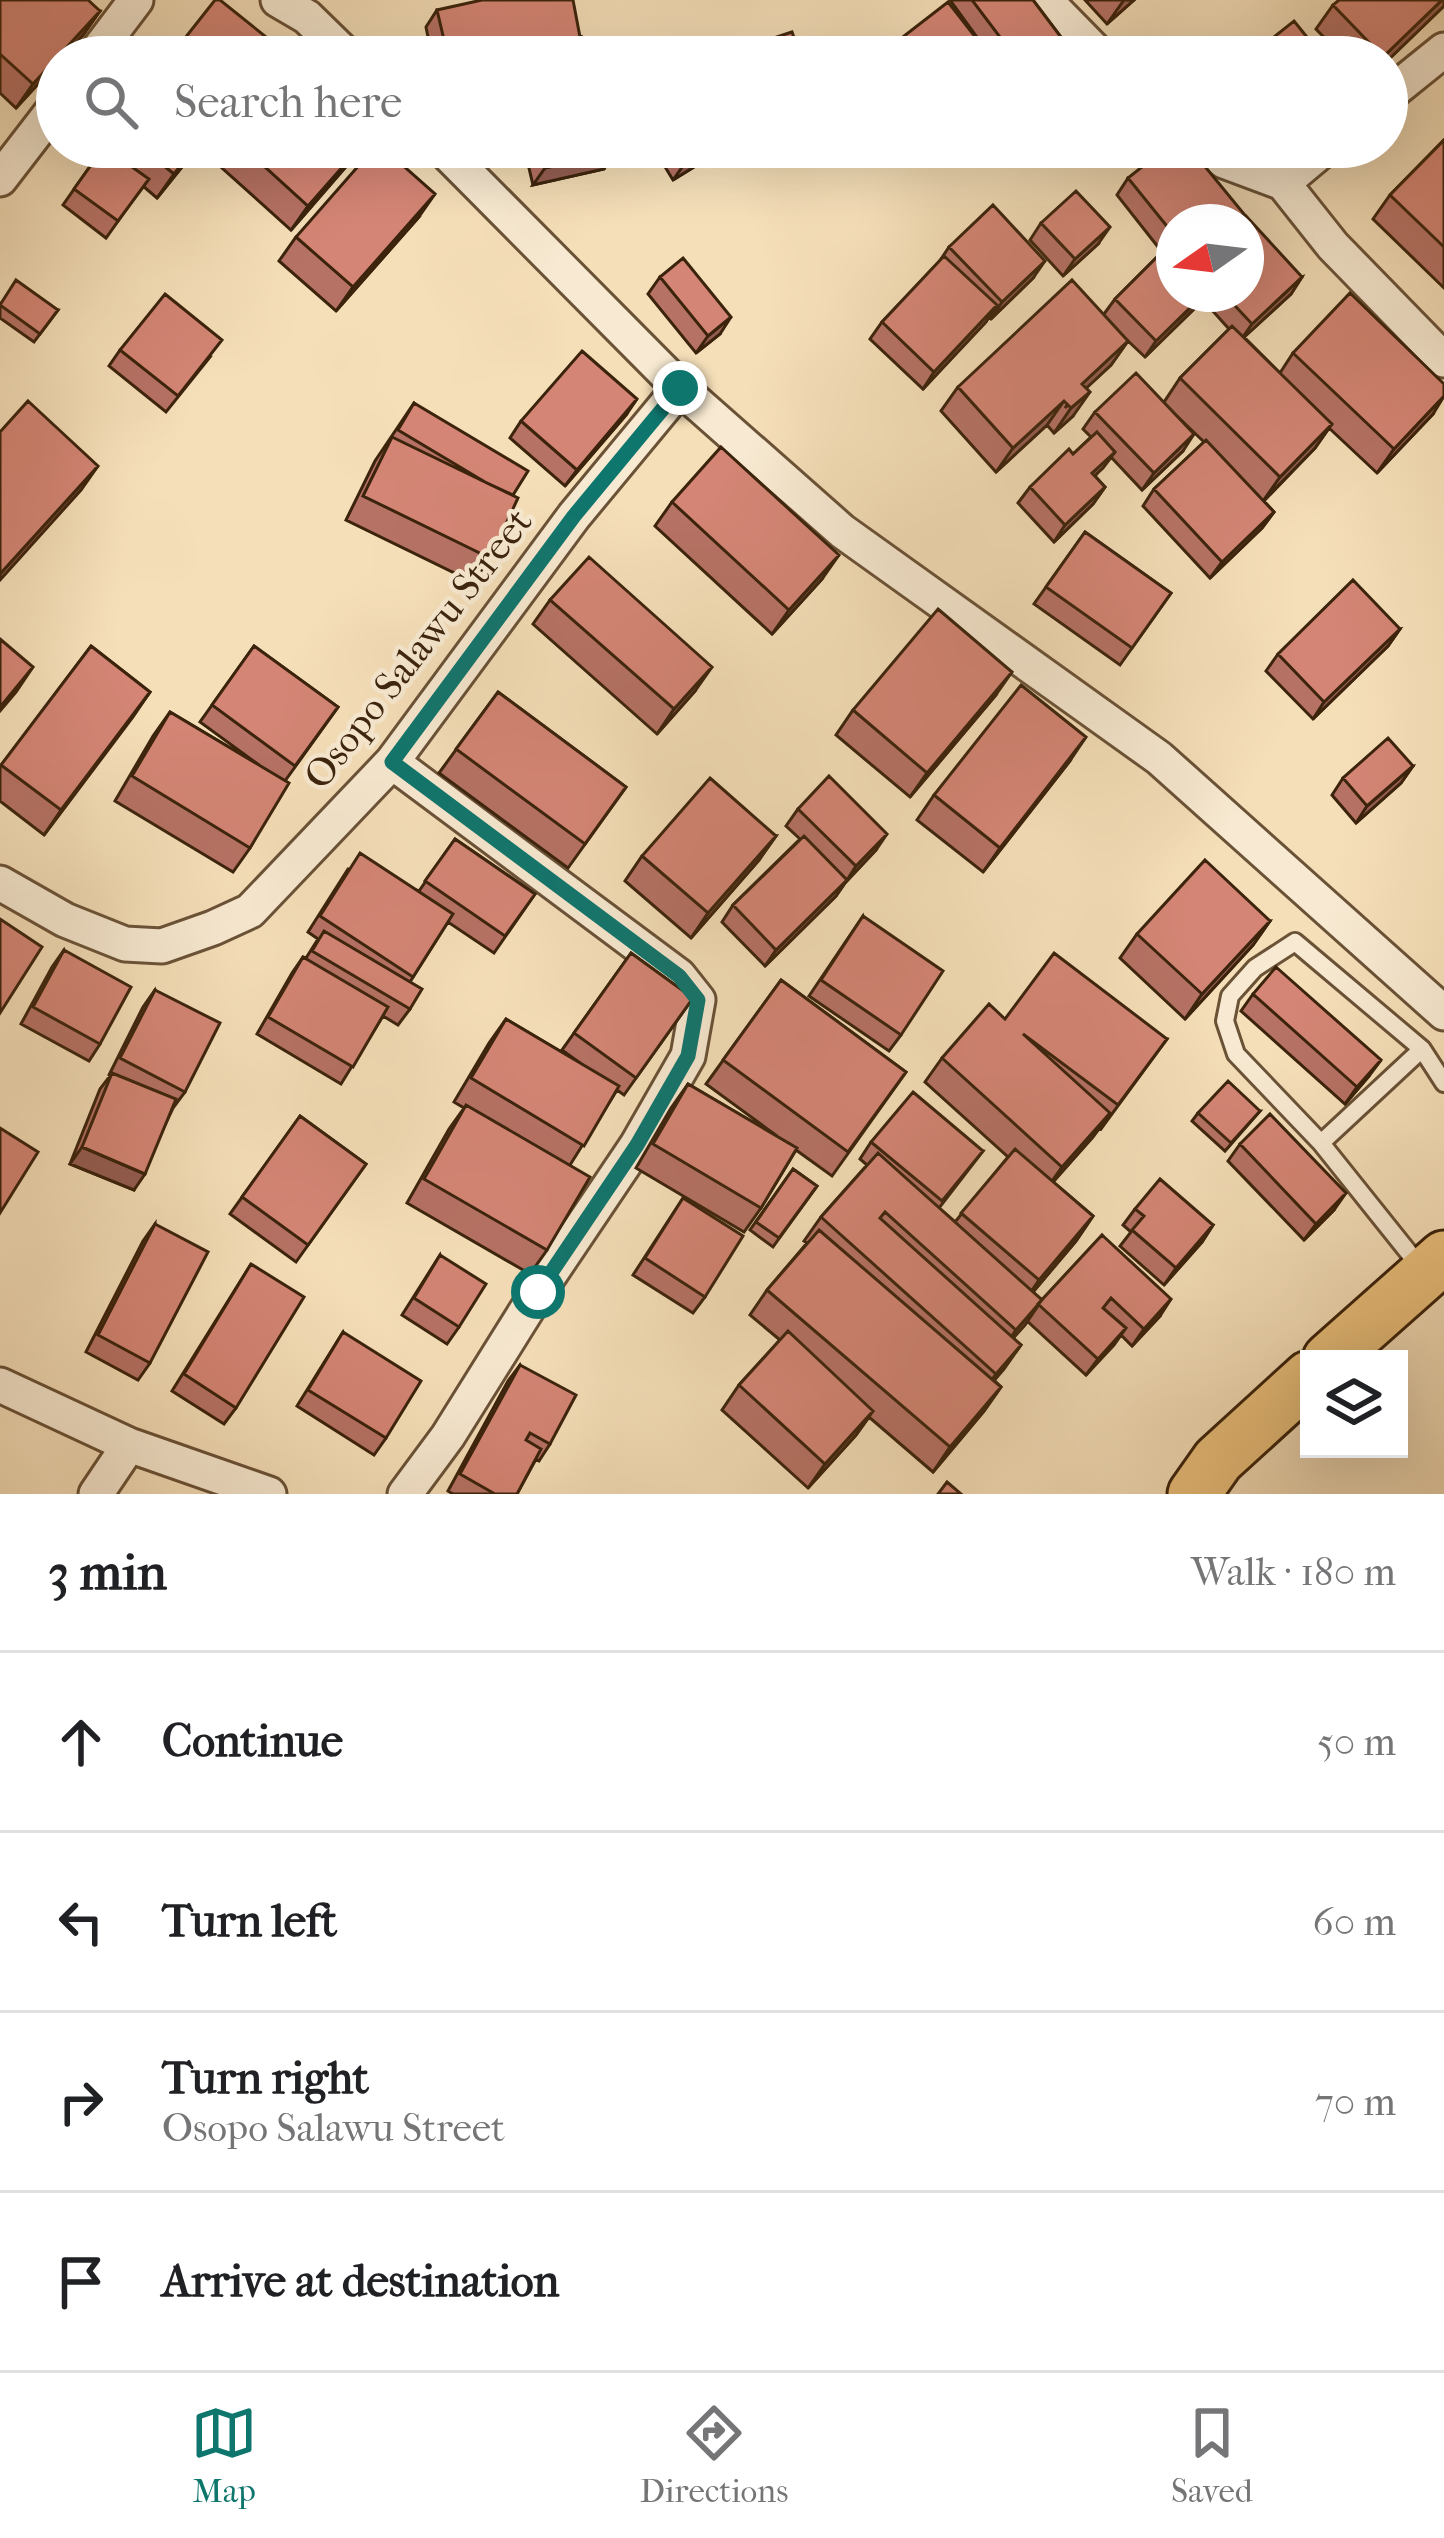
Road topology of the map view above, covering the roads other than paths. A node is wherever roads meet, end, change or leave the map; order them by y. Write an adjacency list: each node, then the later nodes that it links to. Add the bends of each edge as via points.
1 (136, 0): 4 (street)
2 (278, 0): 5 (street)
3 (1045, 0): 6 (street)
4 (109, 36)
5 (326, 36)
6 (1080, 36)
7 (1444, 50): 8 (street)
8 (1408, 79)
9 (36, 132): 13 (street)
10 (462, 168): 16 (street)
11 (1243, 168): 14 (street)
12 (1301, 168): 14 (street)
13 (0, 179)
14 (1283, 183): 15 (street)
15 (1444, 360)
16 (680, 388): 17 (street, Osopo Salawu Street); 19 (street, via 842,530 1159,758)
17 (392, 762): 18 (street, Osopo Salawu Street, via 250,911 162,946 125,944); 30 (street, via 679,976 698,1000 688,1056 637,1145)
18 (0, 883)
19 (1444, 1013)
20 (1422, 1049): 21 (lane); 22 (lane); 22 (lane, via 1295,942 1255,968 1230,996 1225,1021 1236,1054)
21 (1444, 1083)
22 (1322, 1143): 23 (lane)
23 (1434, 1264): 24 (main road)
24 (1339, 1350)
25 (0, 1385): 27 (street)
26 (1300, 1385): 31 (main road, via 1218,1460)
27 (129, 1445): 28 (street); 29 (street)
28 (96, 1494)
29 (269, 1494)
30 (405, 1494)
31 (1194, 1494)

